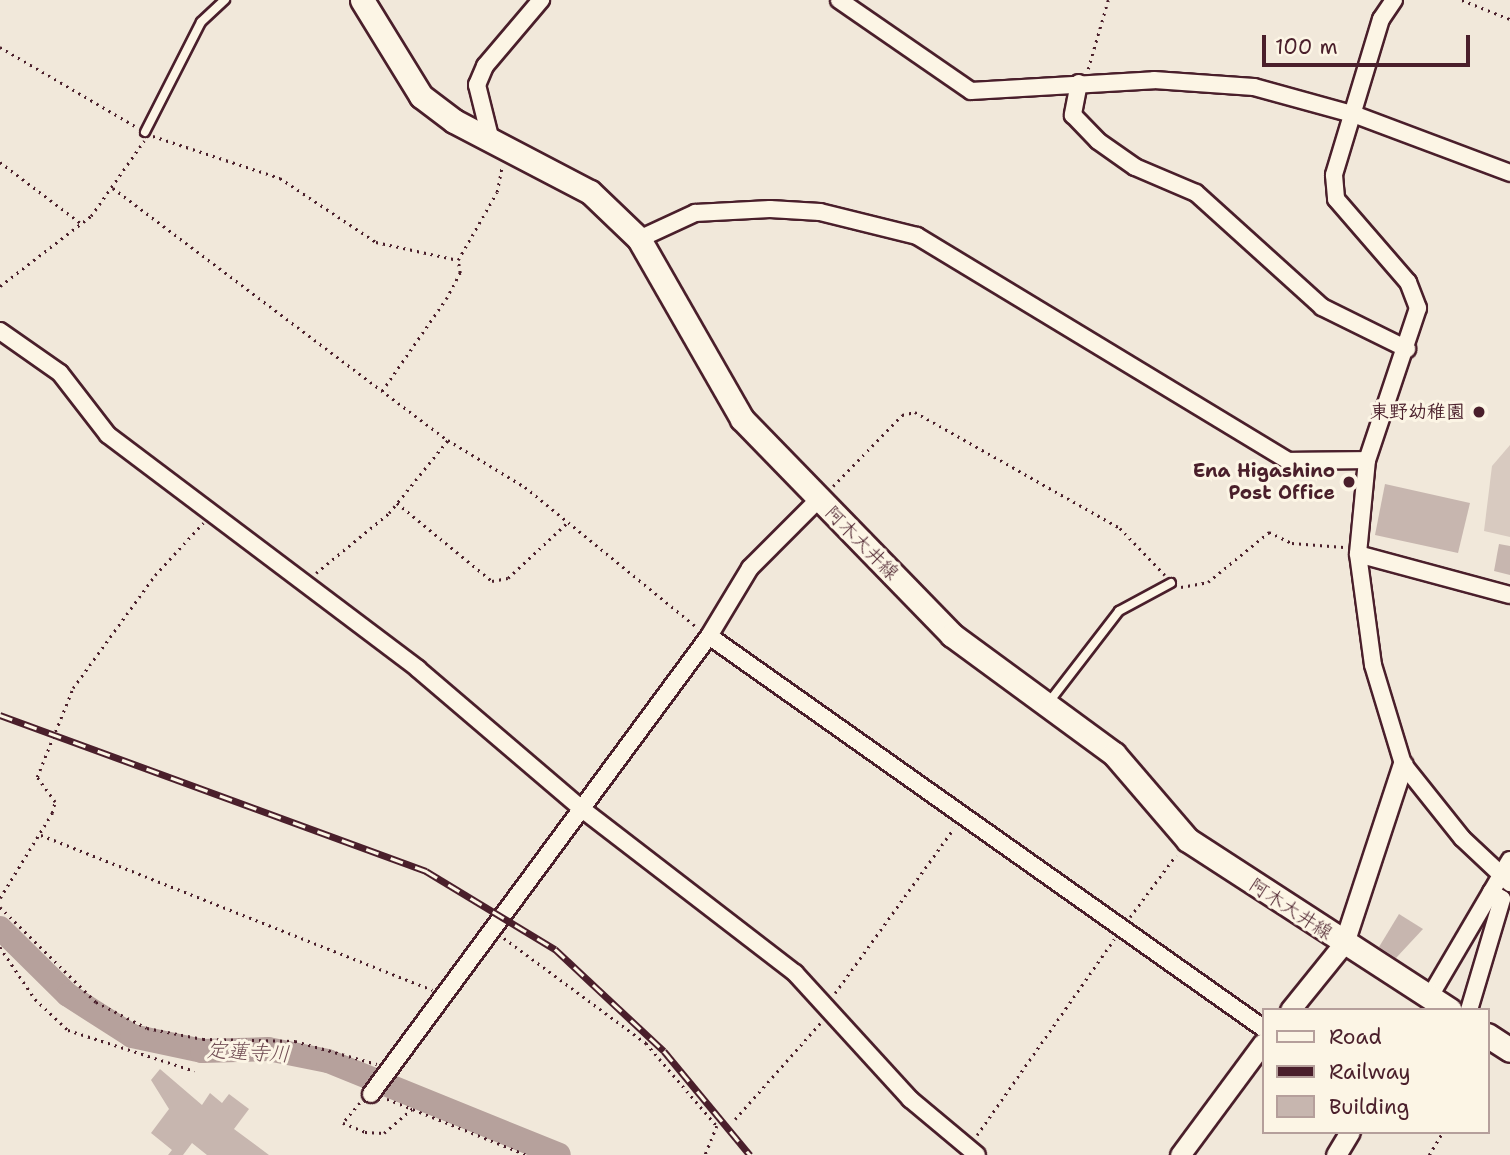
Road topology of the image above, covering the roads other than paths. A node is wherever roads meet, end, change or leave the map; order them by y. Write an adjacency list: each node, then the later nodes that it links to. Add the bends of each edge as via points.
1 (225, 0): 8 (lane, via 201,22)
2 (362, 0): 9 (main road, 阿木大井線, via 421,96)
3 (541, 0): 9 (street, via 485,66 477,85)
4 (839, 0): 6 (street, via 971,91)
5 (1394, 0): 7 (street, via 1381,19)
6 (1079, 83): 7 (street, via 1154,80 1254,87); 13 (street, via 1073,115 1098,141 1135,167 1196,192 1322,307)
7 (1356, 115): 10 (street); 13 (street, via 1334,176 1336,199 1408,282 1418,308)
8 (146, 133)
9 (498, 145): 11 (main road, 阿木大井線, via 590,192)
10 (1510, 173)
11 (639, 239): 14 (street, via 695,213 770,209 820,212 917,236 1288,461); 15 (main road, 阿木大井線, via 727,397)
12 (1, 332): 24 (street, via 60,373 108,435 307,584)
13 (1407, 349): 14 (street, via 1381,406)
14 (1367, 460): 16 (street)
15 (819, 499): 21 (street, via 750,568); 22 (main road, 阿木大井線, via 953,635)
16 (1358, 551): 17 (street); 19 (street)
17 (1385, 561): 19 (street); 20 (street)
18 (1171, 583): 22 (lane, via 1119,611)
19 (1362, 586): 23 (street, via 1373,665)
20 (1510, 594)
21 (709, 636): 24 (street); 32 (street)
22 (1048, 704): 28 (main road, 阿木大井線, via 1114,754 1188,841)
23 (1403, 764): 26 (street); 28 (street)
24 (582, 809): 36 (street); 38 (street, via 795,973 910,1098)
25 (1510, 860): 26 (street)
26 (1505, 880): 27 (street)
27 (1492, 892): 29 (street); 31 (street, via 1502,899)
28 (1344, 943): 29 (main road, 阿木大井線); 30 (street)
29 (1426, 1004)
30 (1292, 1008)
31 (1470, 1008)
32 (1262, 1027)
33 (1489, 1036): 35 (main road)
34 (1262, 1044): 39 (street)
35 (1510, 1050)
36 (371, 1094)
37 (1349, 1134): 40 (street)
38 (973, 1150)
39 (1180, 1155)
40 (1336, 1155)

